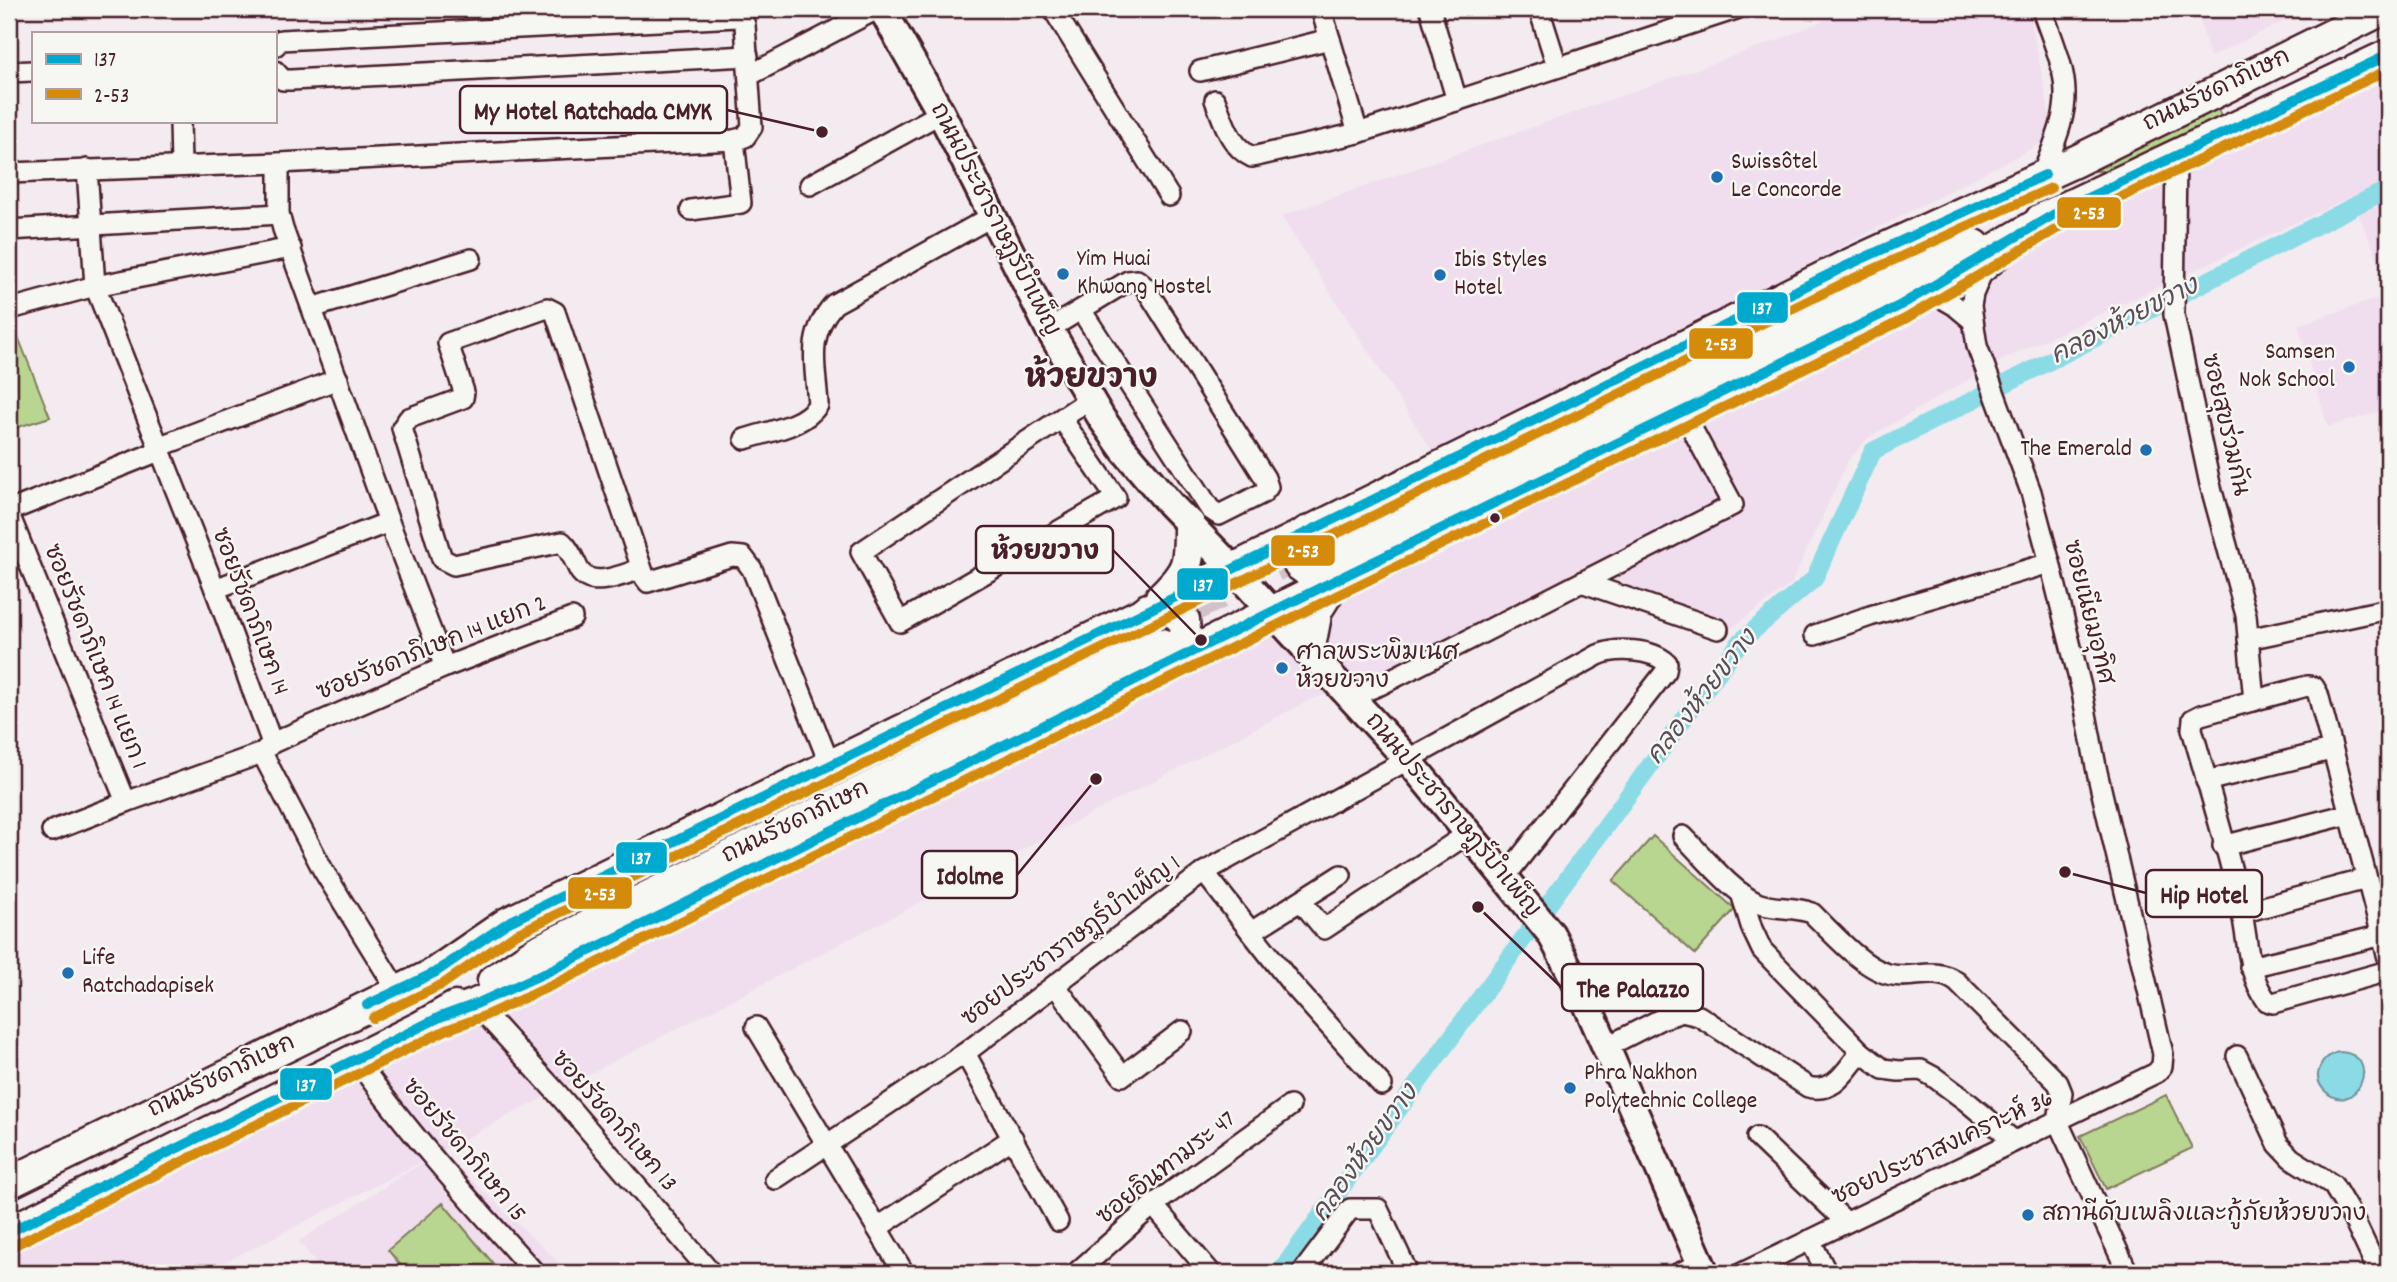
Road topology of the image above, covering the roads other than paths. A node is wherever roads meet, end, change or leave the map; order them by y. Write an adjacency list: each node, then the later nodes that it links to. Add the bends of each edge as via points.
1 (880, 9): 12 (street); 20 (main road, ถนนประชาราษฎร์บำเพ็ญ)
2 (1053, 9): 31 (street)
3 (1321, 9): 9 (street)
4 (1430, 9): 19 (street)
5 (1539, 9): 13 (street)
6 (1736, 9): 13 (street)
7 (2042, 9): 29 (street, via 2066,94)
8 (2384, 9): 29 (main road, ถนนรัชดาภิเษก)
9 (1330, 38): 15 (street); 22 (street)
10 (276, 45): 12 (street, via 281,40 737,17 743,20)
11 (2388, 55): 24 (main road, ถนนรัชดาภิเษก)
12 (749, 66): 17 (street, via 291,80 283,80); 23 (street, via 752,127)
13 (1557, 66): 19 (street)
14 (32, 71): 16 (street)
15 (1200, 71)
16 (9, 72)
17 (276, 72)
18 (1215, 100): 22 (street, via 1233,142 1252,157)
19 (1457, 101): 22 (street)
20 (940, 113): 30 (street); 35 (main road, ถนนประชาราษฎร์บำเพ็ญ)
21 (180, 122): 26 (street)
22 (1358, 133)
23 (740, 139): 25 (street); 32 (street, via 741,203)
24 (2176, 156): 33 (main road, ถนนรัชดาภิเษก); 68 (street, ซอยสุขร่วมกัน, via 2174,315)
25 (279, 163): 26 (street); 34 (street)
26 (181, 166): 27 (street)
27 (87, 169): 28 (street); 36 (street, ซอยรัชดาภิเษก 14)
28 (9, 171)
29 (2047, 174): 56 (main road, ถนนรัชดาภิเษก, via 1844,267)
30 (810, 186)
31 (1169, 196)
32 (691, 210)
33 (2058, 212): 41 (main road, ถนนรัชดาภิเษก); 45 (street, ซอยเนียมอุทิศ, via 1981,275 1971,306); 56 (main road, ถนนรัชดาภิเษก, via 1950,254)
34 (279, 214): 36 (street); 38 (street)
35 (991, 217): 46 (main road, ถนนประชาราษฎร์บำเพ็ญ); 51 (street, via 834,304 825,314 814,344 818,405 797,423)
36 (90, 226): 37 (street); 40 (street, ซอยรัชดาภิเษก 14)
37 (9, 230)
38 (290, 248): 40 (street); 43 (street)
39 (471, 259): 43 (street)
40 (95, 286): 42 (street); 52 (street, ซอยรัชดาภิเษก 14)
41 (1928, 290): 45 (street); 49 (main road, ถนนรัชดาภิเษก)
42 (14, 308)
43 (312, 308): 47 (street)
44 (1081, 310): 44 (street, via 1210,509 1219,515 1263,493 1268,487 1265,478 1145,287 1137,280 1128,281); 46 (street)
45 (1972, 320): 57 (street, ซอยเนียมอุทิศ, via 1977,346 2031,492)
46 (1049, 329): 48 (main road, ถนนประชาราษฎร์บำเพ็ญ)
47 (338, 379): 52 (street, ซอยรัชดาภิเษก 14 แยก 1); 54 (street)
48 (1089, 400): 50 (street); 55 (main road, ถนนประชาราษฎร์บำเพ็ญ, via 1124,450)
49 (1684, 412): 56 (main road, ถนนรัชดาภิเษก); 60 (street, via 1733,505)
50 (1062, 419): 50 (street, via 862,552 900,622 1116,498)
51 (745, 439)
52 (159, 449): 53 (street, ซอยรัชดาภิเษก 14 แยก 1); 61 (street, ซอยรัชดาภิเษก 14)
53 (9, 512): 78 (street, ซอยรัชดาภิเษก 14 แยก 1)
54 (389, 523): 61 (street); 70 (street)
55 (1189, 524): 59 (main road, ถนนประชาราษฎร์บำเพ็ญ); 66 (main road, via 1186,568)
56 (1324, 553): 59 (main road, ถนนรัชดาภิเษก); 63 (main road, ถนนรัชดาภิเษก); 69 (main road)
57 (2050, 563): 67 (street); 108 (street, ซอยเนียมอุทิศ)
58 (641, 569): 58 (street, via 598,581 588,578 562,542 454,565 442,559 402,429 409,418 463,398 448,343 547,308 555,312); 76 (street, via 648,582 732,556 743,558 752,569)
59 (1233, 569): 63 (main road, ถนนประชาราษฎร์บำเพ็ญ); 66 (main road, ถนนรัชดาภิเษก)
60 (1584, 583): 65 (street); 71 (street)
61 (215, 589): 73 (street, ซอยรัชดาภิเษก 14)
62 (2388, 609): 68 (street)
63 (1272, 612): 66 (main road, ถนนรัชดาภิเษก); 69 (main road, ถนนประชาราษฎร์บำเพ็ญ)
64 (572, 618): 70 (street, ซอยรัชดาภิเษก 14 แยก 2)
65 (1718, 629)
66 (1159, 635): 76 (main road, ถนนรัชดาภิเษก); 96 (main road, ถนนรัชดาภิเษก, via 528,935); 99 (main road, ถนนรัชดาภิเษก, via 547,972); 100 (main road, ถนนรัชดาภิเษก, via 537,951)
67 (1815, 635)
68 (2248, 639): 72 (street, ซอยสุขร่วมกัน)
69 (1309, 652): 71 (main road, ถนนประชาราษฎร์บำเพ็ญ)
70 (445, 667): 73 (street, ซอยรัชดาภิเษก 14 แยก 2)
71 (1350, 697): 75 (main road, ถนนประชาราษฎร์บำเพ็ญ)
72 (2254, 701): 74 (street, via 2314,687); 77 (street, via 2193,719)
73 (267, 748): 78 (street, ซอยรัชดาภิเษก 14 แยก 1); 98 (street, ซอยรัชดาภิเษก 14, via 323,870)
74 (2332, 750): 77 (street); 79 (street)
75 (1409, 761): 81 (main road, ถนนประชาราษฎร์บำเพ็ญ); 84 (street, ซอยประชาราษฎร์บำเพ็ญ 1); 86 (street, ซอยประชาราษฎร์บำเพ็ญ 1, via 1609,650 1660,657 1667,663 1666,671)
76 (830, 765): 96 (main road, ถนนรัชดาภิเษก, via 507,923)
77 (2206, 781): 83 (street)
78 (126, 802): 80 (street)
79 (2349, 814): 83 (street); 87 (street)
80 (52, 831)
81 (1469, 833): 86 (main road, ถนนประชาราษฎร์บำเพ็ญ); 89 (street, via 1324,929)
82 (1683, 836): 88 (street)
83 (2224, 846): 90 (street)
84 (1204, 872): 91 (street); 97 (street, ซอยประชาราษฎร์บำเพ็ญ 1)
85 (1341, 875): 89 (street)
86 (1505, 877): 103 (main road, ถนนประชาราษฎร์บำเพ็ญ, via 1552,934)
87 (2367, 879): 90 (street); 92 (street)
88 (1741, 893): 104 (street, via 1762,950); 111 (street, via 1767,906 1812,913 1874,970 1892,975 1948,975 2058,1083 2062,1093)
89 (1301, 901): 91 (street)
90 (2241, 912): 94 (street)
91 (1251, 932): 109 (street)
92 (2383, 935): 93 (street); 94 (street)
93 (2388, 958)
94 (2250, 967): 95 (street, via 2263,996 2273,1003)
95 (2388, 971)
96 (436, 972): 98 (main road, ถนนรัชดาภิเษก)
97 (1055, 985): 102 (street, via 1122,1076); 105 (street, ซอยประชาราษฎร์บำเพ็ญ 1)
98 (397, 990): 117 (main road, ถนนรัชดาภิเษก)
99 (476, 1004): 100 (main road, ถนนรัชดาภิเษก); 126 (street, ซอยรัชดาภิเษก 13)
100 (440, 1017): 107 (main road, ถนนรัชดาภิเษก)
101 (756, 1027): 115 (street)
102 (1182, 1031)
103 (1606, 1047): 104 (street, via 1682,1012 1699,1016 1808,1087 1820,1090 1832,1086); 124 (main road, ถนนประชาราษฎร์บำเพ็ญ)
104 (1861, 1052): 114 (street, via 1884,1069 1921,1070 1934,1077)
105 (965, 1053): 113 (street); 115 (street, ซอยประชาราษฎร์บำเพ็ญ 1)
106 (2237, 1056): 135 (street, via 2278,1144 2333,1185)
107 (356, 1059): 122 (main road, ถนนรัชดาภิเษก); 125 (street, ซอยรัชดาภิเษก 15, via 459,1189)
108 (2162, 1066): 111 (street, ซอยประชาสงเคราะห์ 36)
109 (1382, 1085)
110 (1290, 1106): 118 (street, ซอยอินทามระ 47)
111 (2058, 1122): 114 (street, ซอยประชาสงเคราะห์ 36); 134 (street)
112 (1757, 1137): 120 (street)
113 (1013, 1138): 119 (street); 121 (street)
114 (2014, 1142): 120 (street, ซอยประชาสงเคราะห์ 36)
115 (827, 1144): 116 (street, ซอยประชาราษฎร์บำเพ็ญ 1); 121 (street)
116 (775, 1179)
117 (9, 1183)
118 (1153, 1205): 128 (street, ซอยอินทามระ 47); 129 (street)
119 (1058, 1221)
120 (1846, 1222): 123 (street, ซอยประชาสงเคราะห์ 36)
121 (877, 1228): 127 (street)
122 (9, 1232)
123 (1810, 1240): 132 (street, ซอยประชาสงเคราะห์ 36); 133 (street)
124 (1695, 1270)
125 (535, 1273)
126 (712, 1273)
127 (904, 1273)
128 (1076, 1273)
129 (1211, 1273)
130 (1302, 1273): 131 (street, via 1350,1209 1378,1209)
131 (1408, 1273)
132 (1742, 1273)
133 (1827, 1273)
134 (2128, 1273)
135 (2379, 1273)

